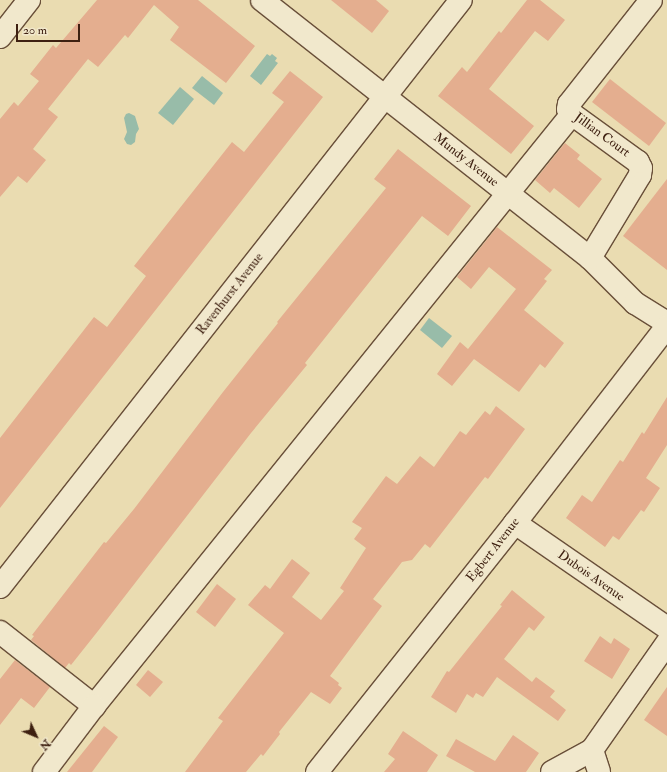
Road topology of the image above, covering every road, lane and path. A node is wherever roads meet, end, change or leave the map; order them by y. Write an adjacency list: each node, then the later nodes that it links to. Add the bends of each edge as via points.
1 (29, 0): 5 (street)
2 (262, 0): 6 (street, Mundy Avenue)
3 (460, 0): 6 (street, Ravenhurst Avenue)
4 (651, 0): 7 (street, Jillian Court, via 571,99 568,109)
5 (0, 37)
6 (385, 97): 8 (street, Mundy Avenue); 12 (street, Ravenhurst Avenue)
7 (572, 114): 8 (street); 9 (street, Jillian Court, via 638,162 641,168 640,176)
8 (508, 194): 9 (street, Mundy Avenue); 16 (street)
9 (590, 258): 10 (street, Mundy Avenue, via 635,303)
10 (667, 325): 11 (street, Egbert Avenue)
11 (515, 523): 13 (street, Dubois Avenue); 19 (street, Egbert Avenue)
12 (0, 587)
13 (667, 628)
14 (0, 632): 16 (street)
15 (667, 643): 17 (street)
16 (94, 706): 18 (street)
17 (592, 750): 20 (street); 21 (street)
18 (44, 772)
19 (317, 772)
20 (552, 772)
21 (599, 772)

